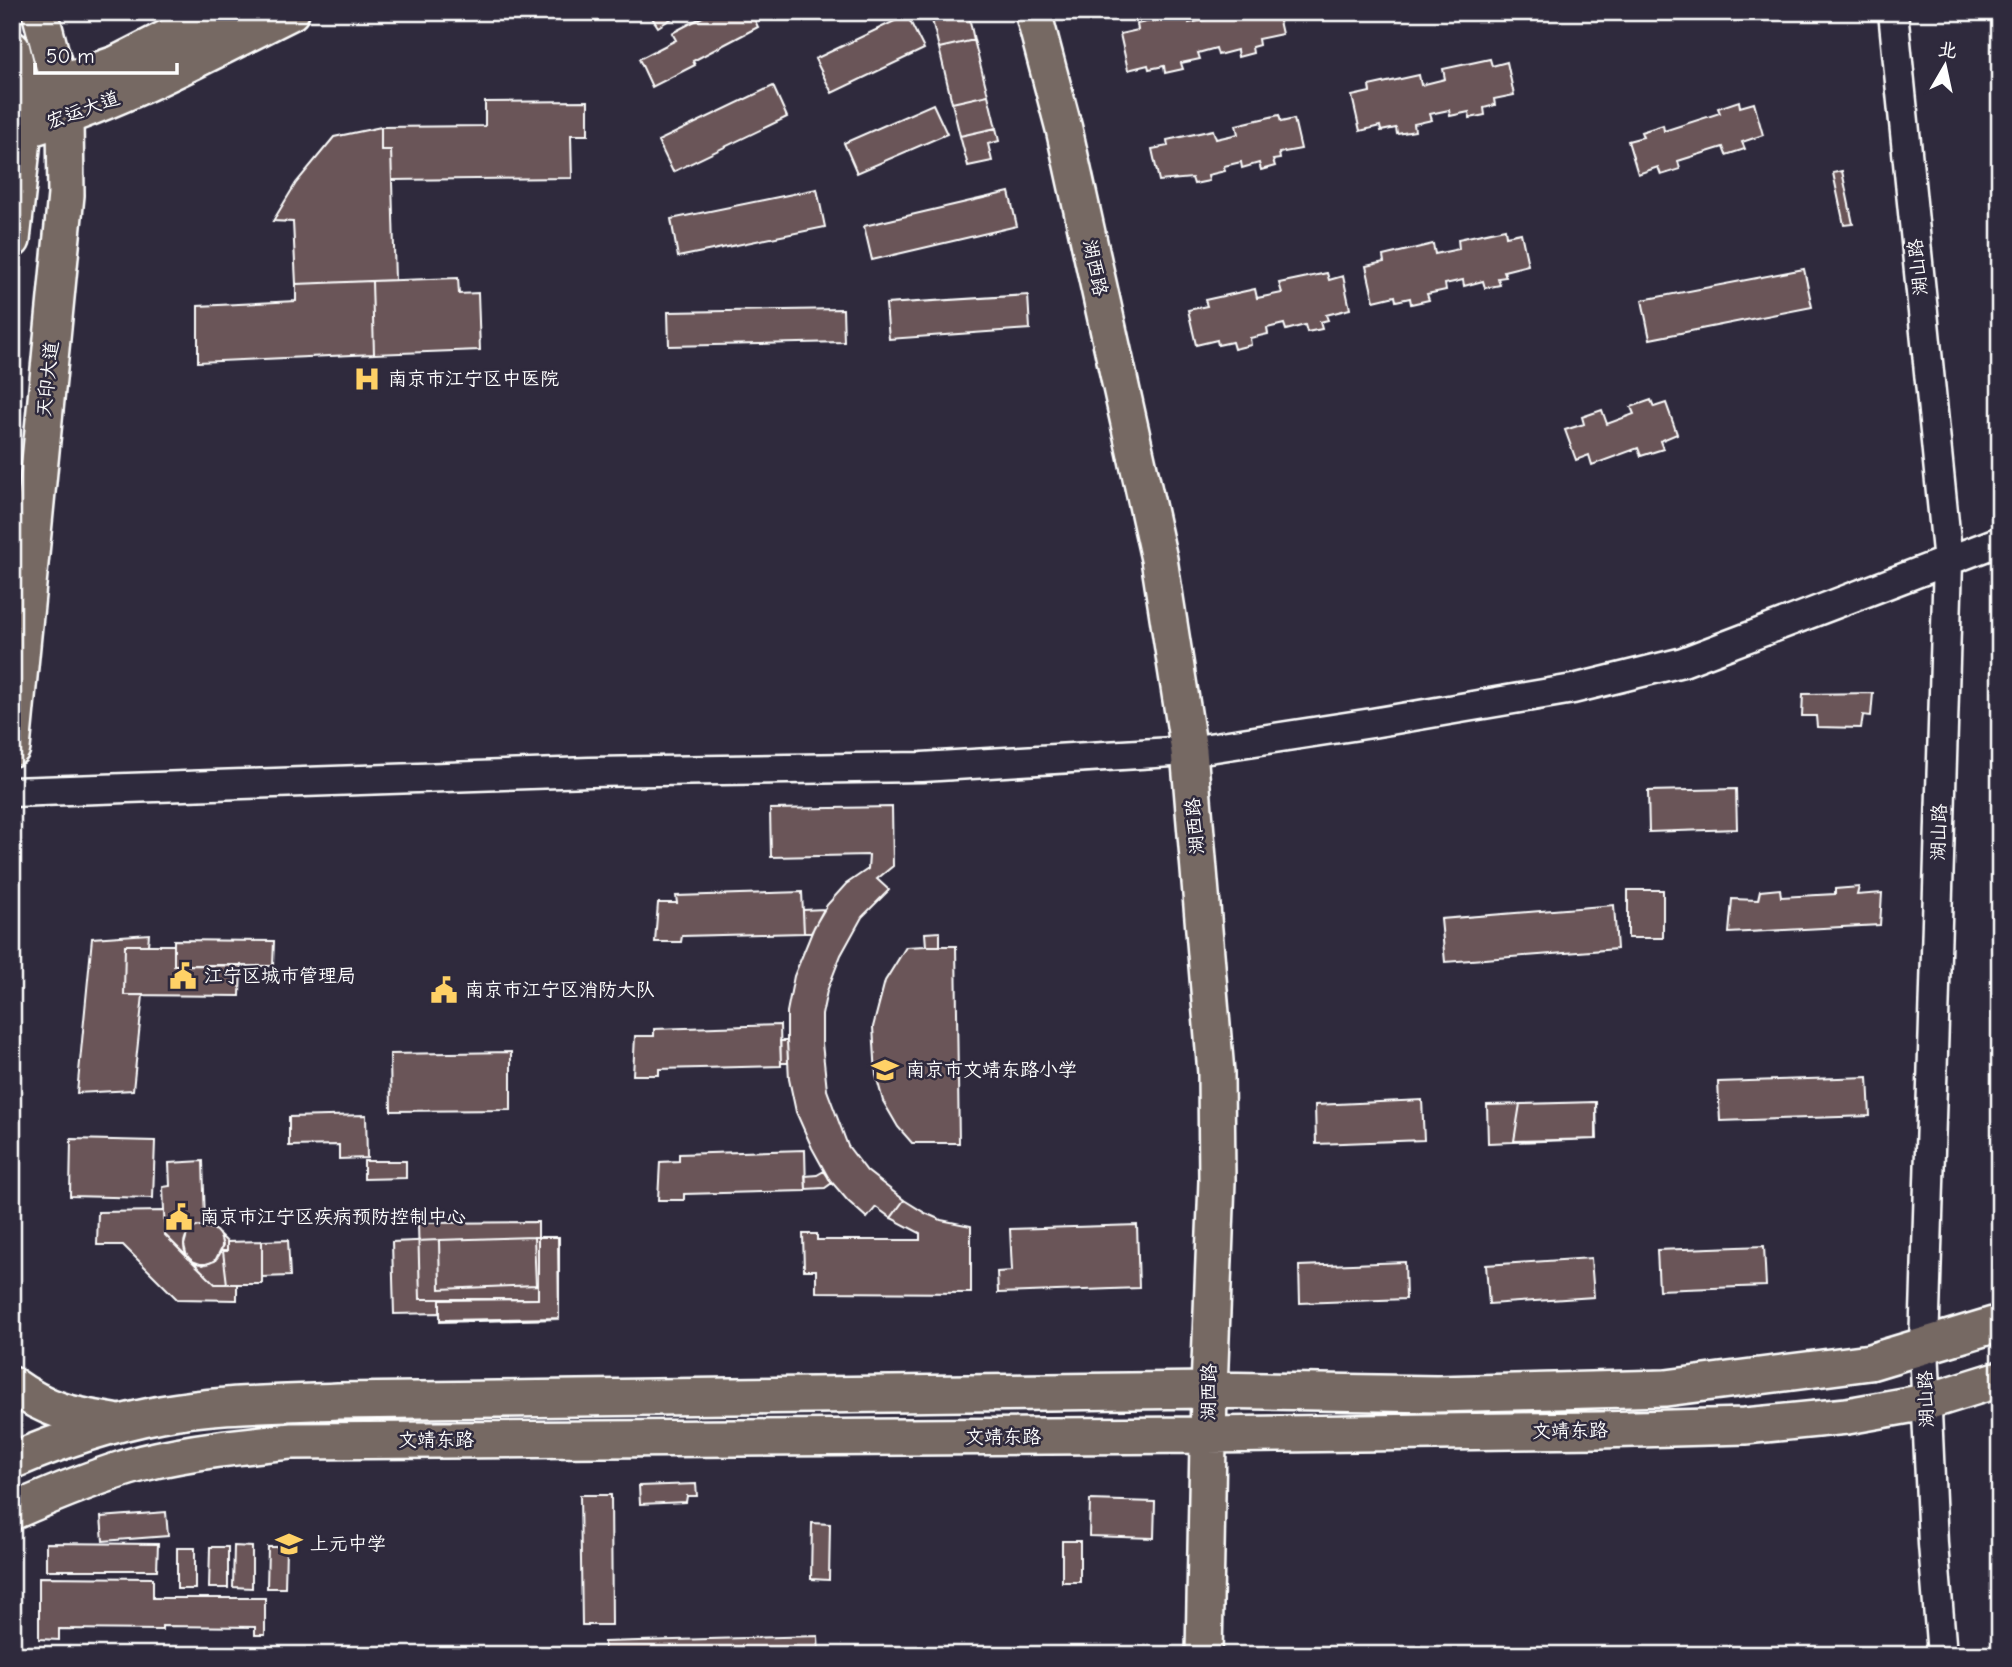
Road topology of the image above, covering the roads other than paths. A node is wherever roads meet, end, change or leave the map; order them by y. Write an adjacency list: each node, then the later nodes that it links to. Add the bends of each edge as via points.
1 (40, 12): 7 (main road, 天印大道)
2 (218, 12): 7 (main road, 宏运大道, via 116,64)
3 (291, 12): 9 (main road, 宏运大道)
4 (1033, 12): 15 (main road, 湖西路, via 1064,129 1159,559)
5 (1893, 12): 13 (street, 湖山路)
6 (12, 49): 8 (main road)
7 (60, 83): 8 (main road, 宏运大道); 9 (main road, 天印大道)
8 (23, 96): 10 (main road)
9 (65, 119): 10 (main road, 宏运大道); 14 (main road, 天印大道, via 66,195)
10 (24, 130): 11 (main road)
11 (12, 237)
12 (1994, 543): 13 (street)
13 (1948, 562): 15 (street, via 1683,662 1573,689); 18 (street, 湖山路)
14 (12, 748)
15 (1189, 751): 16 (street, via 922,767 590,772); 21 (main road, 湖西路, via 1216,1073)
16 (12, 792)
17 (1990, 1327): 18 (main road, 文靖东路)
18 (1924, 1347): 21 (main road, 文靖东路, via 1870,1362 1666,1388 1436,1394); 22 (street, 湖山路)
19 (1991, 1382): 22 (main road, 文靖东路)
20 (12, 1385): 23 (main road, via 52,1409)
21 (1209, 1390): 23 (main road, 文靖东路, via 338,1401 232,1406); 24 (main road, 湖西路)
22 (1926, 1402): 24 (main road, 文靖东路, via 1745,1426); 28 (street, 湖山路)
23 (121, 1423): 25 (main road, 文靖东路, via 69,1437)
24 (1209, 1436): 26 (main road, 文靖东路, via 292,1441 218,1448 144,1463); 27 (main road, 湖西路)
25 (12, 1461)
26 (12, 1512)
27 (1204, 1655)
28 (1942, 1655)

